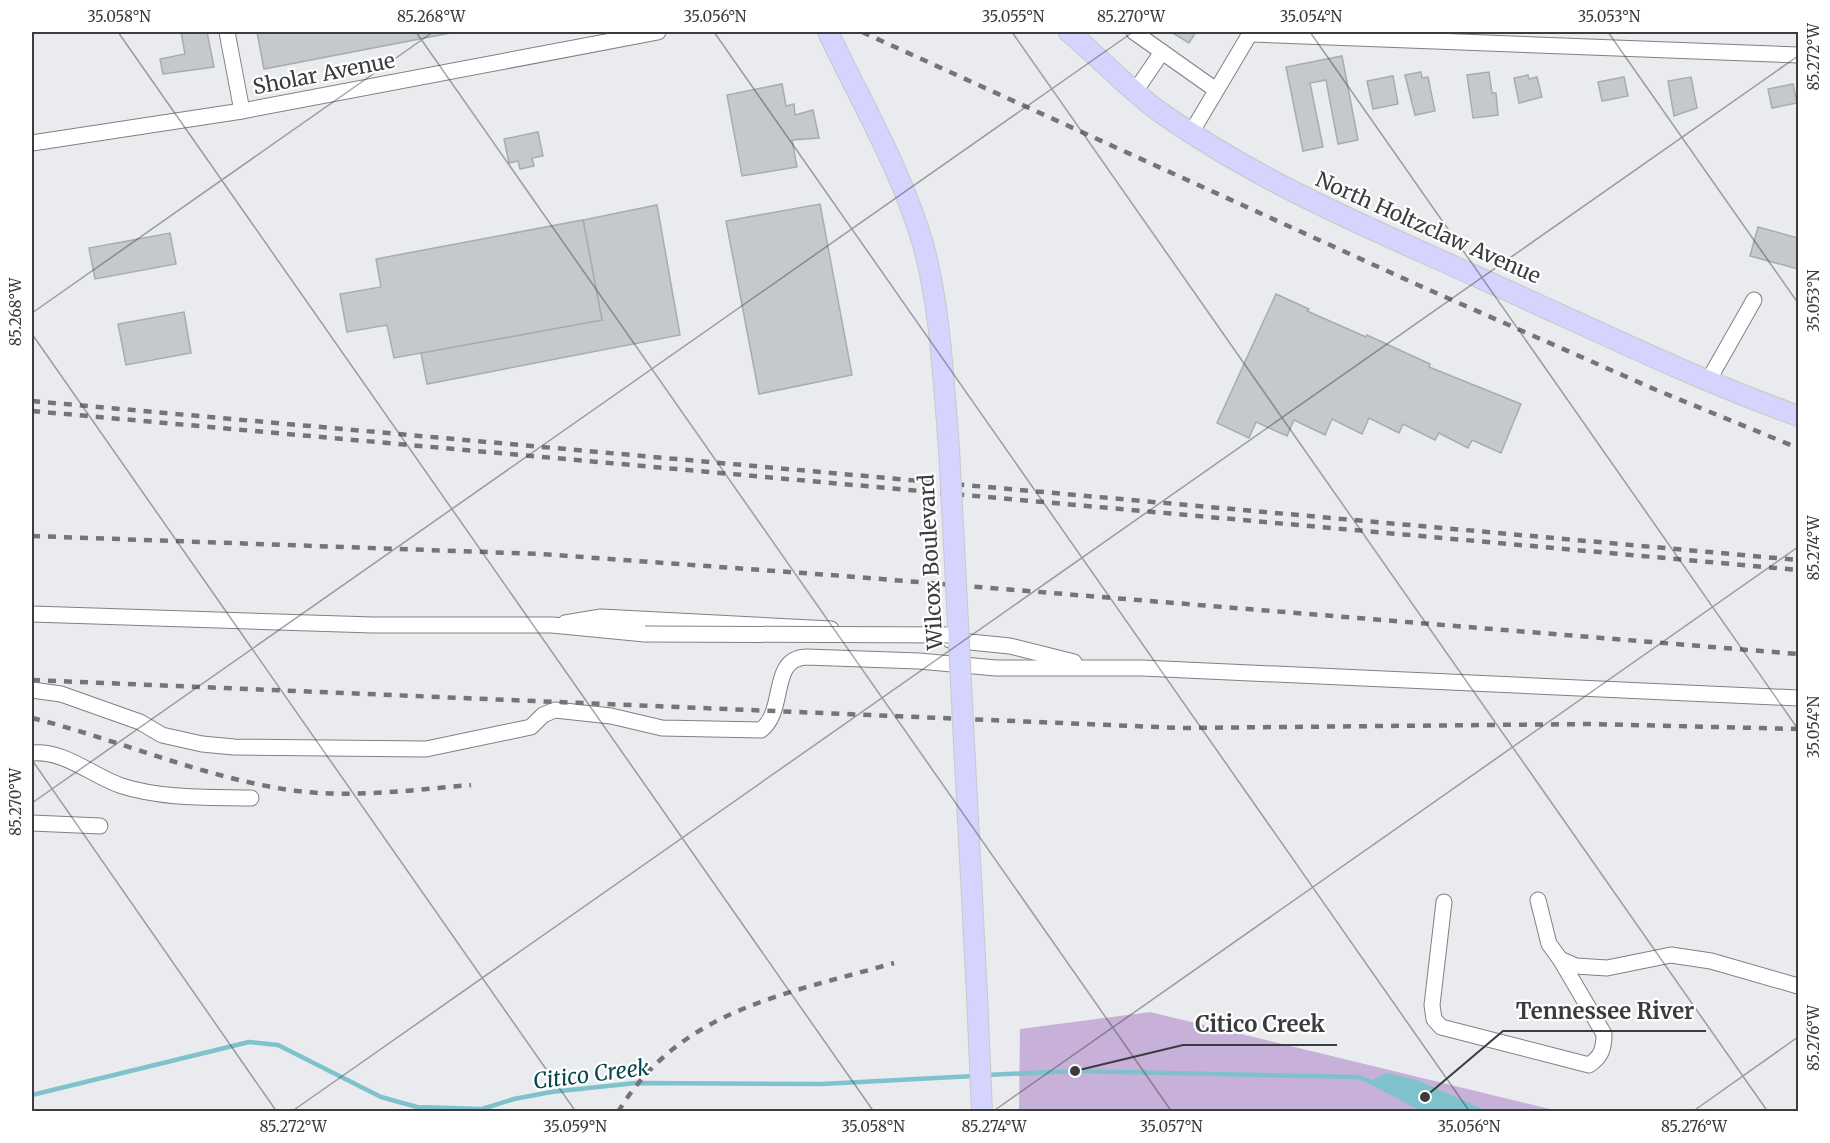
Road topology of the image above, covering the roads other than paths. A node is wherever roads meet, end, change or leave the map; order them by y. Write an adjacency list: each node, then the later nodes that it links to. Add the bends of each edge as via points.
1 (227, 32): 11 (street)
2 (658, 32): 11 (street, Sholar Avenue)
3 (828, 32): 19 (main road, Wilcox Boulevard, bridge, via 882,139 923,245 936,310 949,448)
4 (1069, 32): 10 (main road, North Holtzclaw Avenue)
5 (1134, 32): 7 (street)
6 (1251, 33): 8 (street); 9 (street)
7 (1162, 52): 9 (street); 10 (street)
8 (1798, 55)
9 (1216, 90): 12 (street)
10 (1134, 93): 12 (main road, North Holtzclaw Avenue)
11 (242, 111): 13 (street, Sholar Avenue)
12 (1191, 133): 15 (main road, North Holtzclaw Avenue, via 1298,196)
13 (32, 143)
14 (1754, 300): 15 (street)
15 (1708, 381): 16 (main road, North Holtzclaw Avenue)
16 (1798, 416)
17 (32, 614): 18 (street, via 373,625)
18 (552, 625): 19 (street, bridge, via 645,634); 20 (street, via 601,616 782,624 1010,646)
19 (958, 635): 31 (main road, Wilcox Boulevard, bridge)
20 (1100, 668): 21 (street, via 996,668 919,661 794,658 782,675 776,711 761,730 662,728 611,716 555,711 543,715 531,727 426,749 202,744 162,735 140,722 61,694); 22 (street)
21 (32, 690)
22 (1798, 698)
23 (32, 753): 24 (street, via 60,757 133,789 184,797)
24 (251, 798)
25 (32, 823): 26 (street)
26 (100, 826)
27 (1538, 900): 29 (street, via 1549,944)
28 (1444, 902): 29 (street, via 1432,1005 1434,1018 1441,1027 1589,1065 1599,1058 1604,1035)
29 (1560, 958): 30 (street, via 1590,969 1671,955 1688,956)
30 (1798, 986)
31 (982, 1112)

